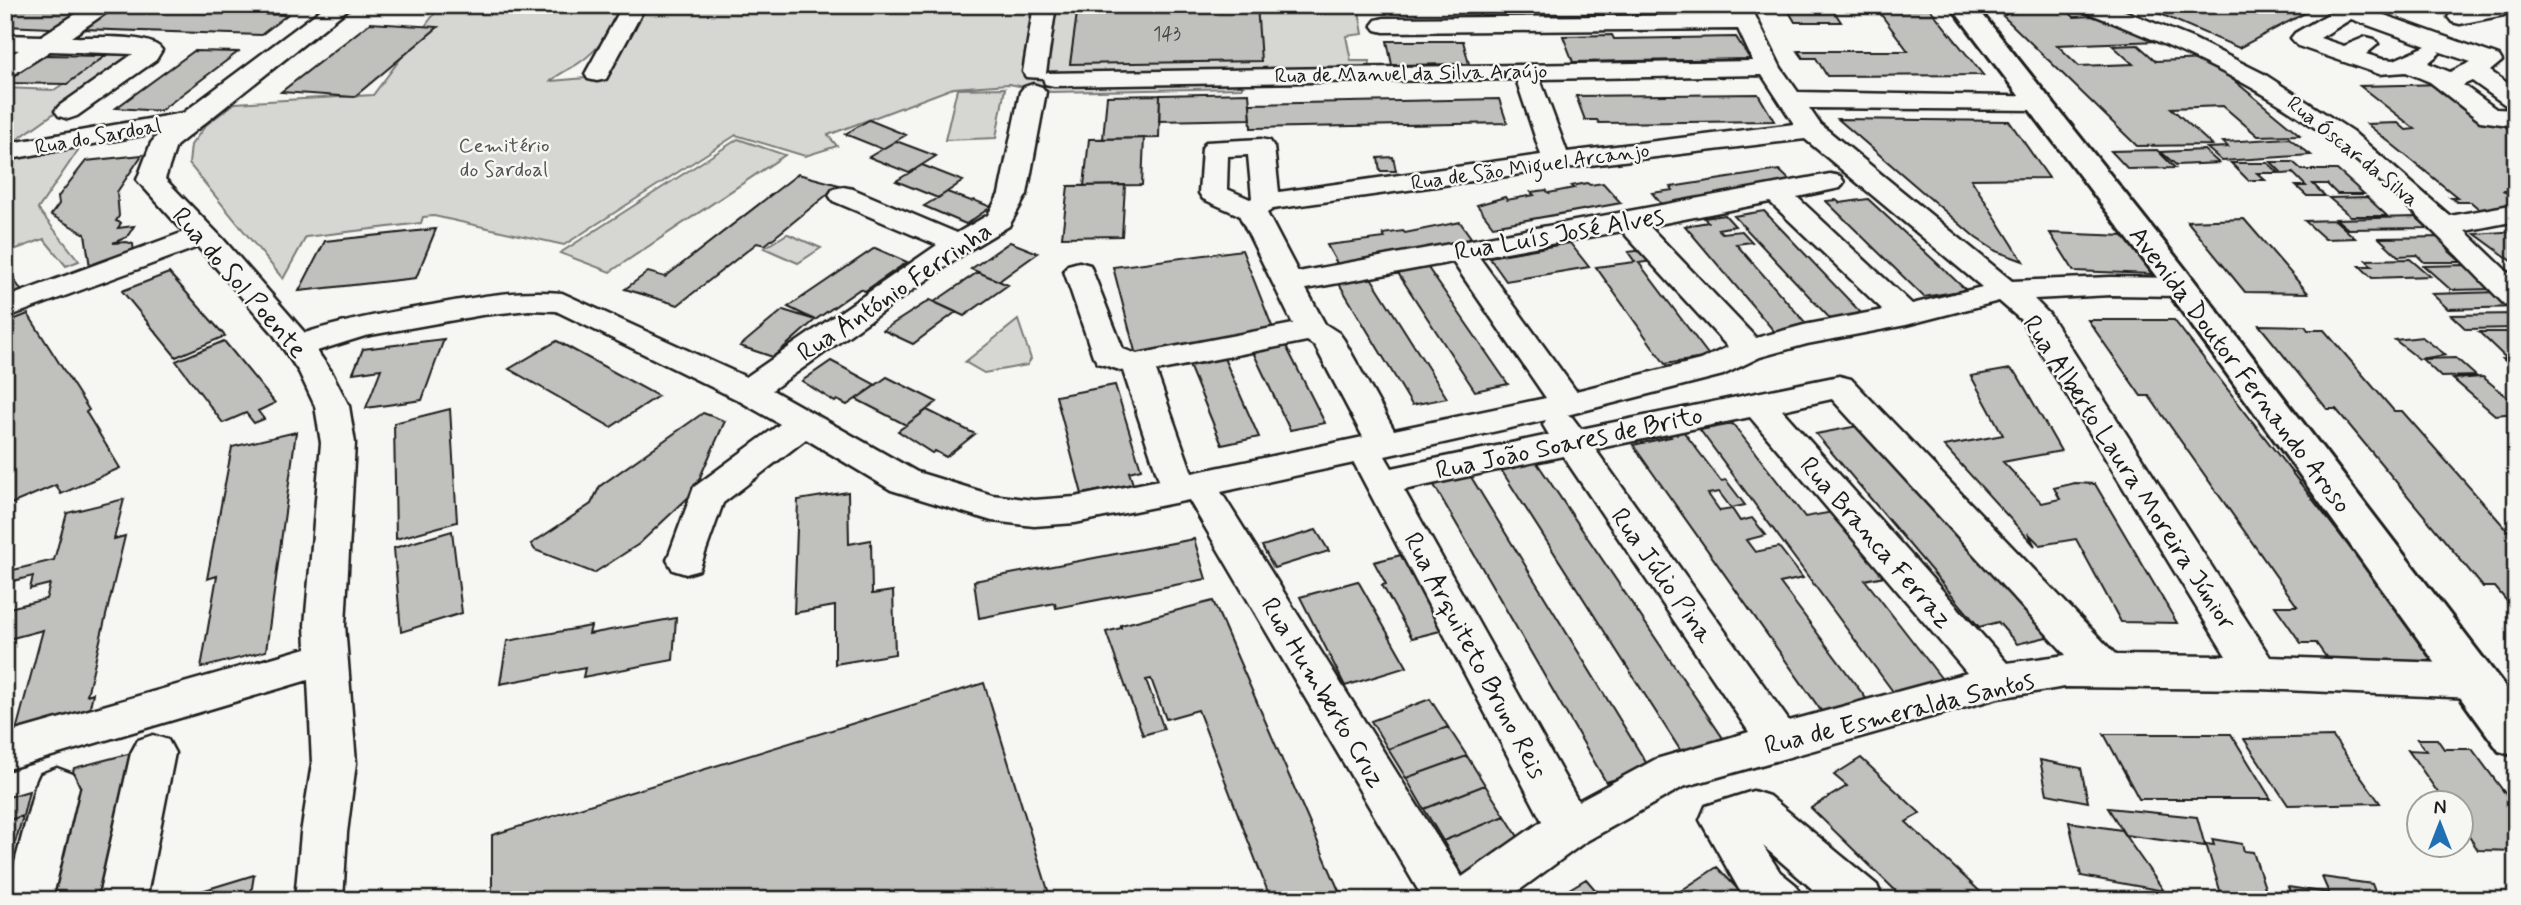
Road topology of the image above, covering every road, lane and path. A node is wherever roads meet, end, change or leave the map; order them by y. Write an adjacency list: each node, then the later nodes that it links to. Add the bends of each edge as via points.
1 (106, 5): 14 (street)
2 (342, 5): 30 (street, Rua do Sol Poente)
3 (635, 5): 22 (street)
4 (1045, 5): 23 (street, Rua António Ferrinha)
5 (1962, 5): 27 (main road, Avenida Doutor Fernando Aroso)
6 (2089, 5): 39 (street, Rua Óscar da Silva, via 2210,54 2280,93 2348,142)
7 (2383, 5): 10 (street)
8 (2493, 5): 12 (street, via 2496,10)
9 (1742, 13): 11 (street); 18 (street, Rua Alberto Laura Moreira Júnior)
10 (2407, 23): 12 (street); 16 (street); 16 (street, via 2345,12 2303,38)
11 (1384, 25)
12 (2456, 32): 15 (street); 17 (street); 21 (street, via 2490,61)
13 (5, 41): 14 (street)
14 (46, 43): 19 (street); 28 (street, via 150,50)
15 (2516, 52)
16 (2346, 55): 17 (street, via 2381,67 2399,69)
17 (2409, 64): 24 (street)
18 (1769, 68): 20 (street, Rua de Manuel da Silva Araújo); 25 (street, Rua Alberto Laura Moreira Júnior)
19 (5, 69)
20 (1525, 71): 23 (street, Rua de Manuel da Silva Araújo); 33 (street)
21 (2471, 73): 24 (street, via 2457,81); 26 (street)
22 (597, 74)
23 (1040, 81): 41 (street, Rua António Ferrinha, via 1013,194 999,220)
24 (2442, 81): 29 (street, via 2489,116)
25 (1790, 100): 27 (street); 31 (street, Rua Alberto Laura Moreira Júnior)
26 (2516, 101)
27 (2040, 102): 45 (main road, Avenida Doutor Fernando Aroso)
28 (68, 111)
29 (2516, 118)
30 (191, 119): 32 (street, Rua do Sardoal); 40 (street, Rua do Sol Poente, via 164,143 150,180)
31 (1811, 130): 33 (street, Rua de São Miguel Arcanjo); 46 (street, Rua Alberto Laura Moreira Júnior)
32 (5, 152)
33 (1557, 161): 44 (street, Rua de São Miguel Arcanjo, via 1258,206)
34 (1830, 181): 35 (street, Rua Luís José Alves)
35 (1774, 192): 38 (street, Rua Luís José Alves); 49 (street)
36 (843, 195): 41 (street)
37 (2516, 212): 39 (street)
38 (1629, 221): 42 (street, Rua Luís José Alves); 52 (street)
39 (2444, 226): 47 (street, Rua Óscar da Silva)
40 (202, 234): 48 (street); 51 (street, Rua do Sol Poente)
41 (959, 244): 54 (street, Rua António Ferrinha)
42 (1460, 251): 44 (street, Rua Luís José Alves); 56 (street, Rua Júlio Pina)
43 (1079, 271): 53 (street, via 1109,356)
44 (1288, 283): 50 (street)
45 (2180, 287): 46 (street); 66 (main road, Avenida Doutor Fernando Aroso)
46 (2002, 290): 49 (street); 64 (street, Rua Alberto Laura Moreira Júnior, via 2033,314)
47 (2516, 298)
48 (5, 309)
49 (1906, 315): 52 (street)
50 (1312, 330): 53 (street); 59 (street, via 1328,340)
51 (299, 346): 54 (street, via 340,330 537,299 562,302); 62 (street, Rua do Sol Poente, via 332,406 338,443 325,625)
52 (1749, 350): 56 (street, via 1711,369)
53 (1137, 364): 60 (street, Rua Humberto Cruz)
54 (748, 391): 57 (street)
55 (1757, 403): 58 (street, Rua João Soares de Brito); 63 (street, via 1839,387); 65 (street, Rua Branca Ferraz)
56 (1558, 406): 58 (street, Rua Júlio Pina); 59 (street)
57 (803, 424): 60 (street, via 904,481 992,508 1034,513 1075,510); 61 (street, via 707,496)
58 (1571, 441): 59 (street, Rua João Soares de Brito); 67 (street, Rua Júlio Pina)
59 (1376, 458): 60 (street); 71 (street, Rua Arquiteto Bruno Reis)
60 (1189, 487): 75 (street, Rua Humberto Cruz)
61 (686, 560)
62 (327, 659): 68 (street); 74 (street, Rua do Sol Poente, via 334,762)
63 (2106, 671): 64 (street, Rua de Esmeralda Santos); 65 (street, Rua de Esmeralda Santos, via 2065,671)
64 (2258, 673): 66 (street, Rua de Esmeralda Santos)
65 (1998, 681): 67 (street, Rua de Esmeralda Santos)
66 (2502, 714)
67 (1779, 741): 71 (street, Rua de Esmeralda Santos, via 1671,772)
68 (5, 752)
69 (153, 752): 73 (street)
70 (57, 787): 72 (street)
71 (1569, 828): 76 (street, Rua de Esmeralda Santos)
72 (28, 900)
73 (122, 900)
74 (319, 900)
75 (1450, 900)
76 (1468, 900)
77 (1779, 900): 78 (street, via 1763,887 1722,820 1753,810)
78 (1860, 900)

